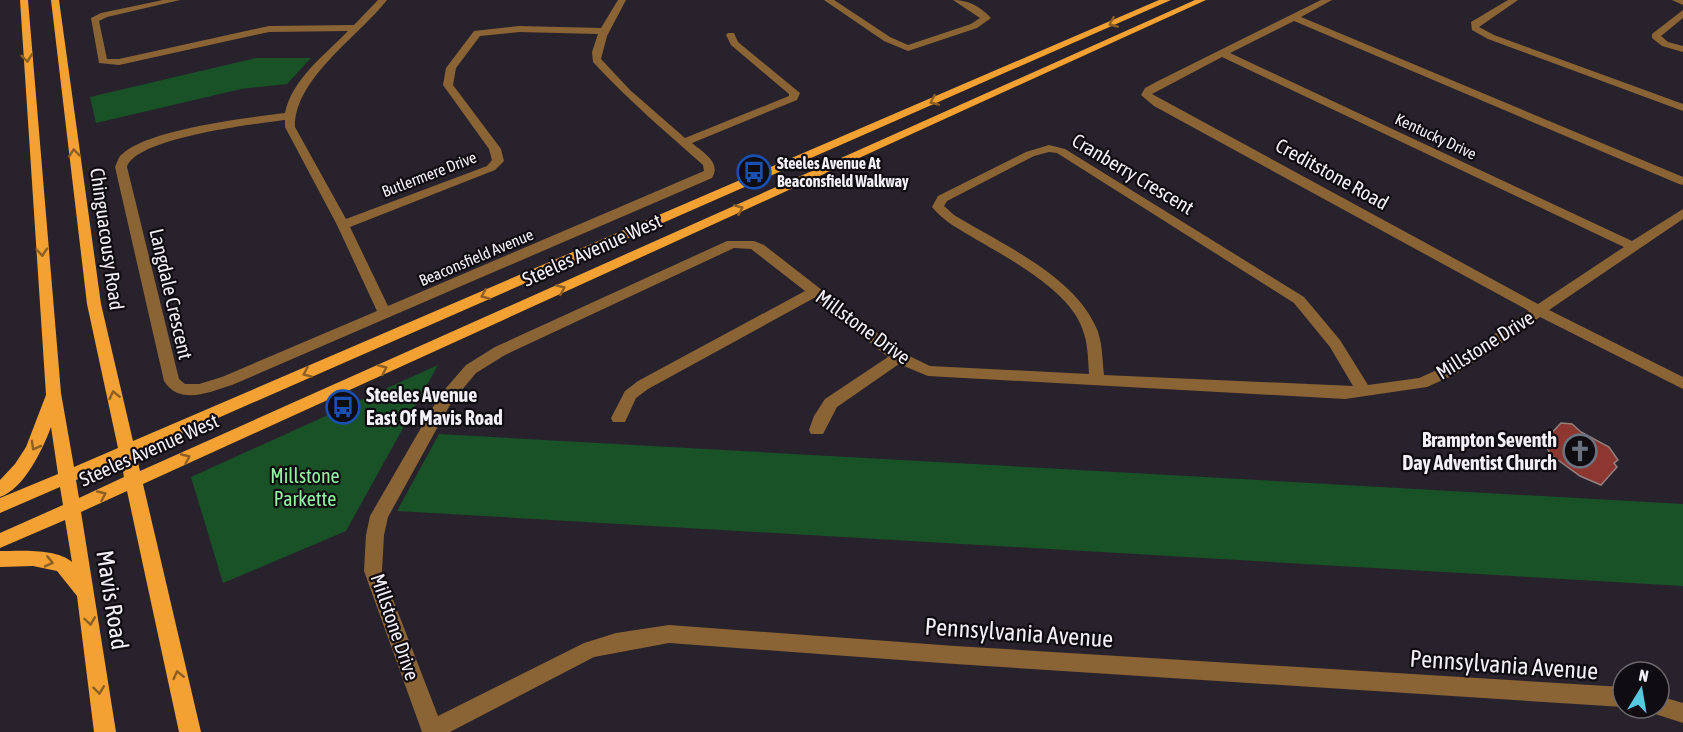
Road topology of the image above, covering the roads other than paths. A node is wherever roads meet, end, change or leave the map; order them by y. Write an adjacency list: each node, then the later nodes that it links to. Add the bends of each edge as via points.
1 (24, 0): 35 (main road, one-way to 35)
2 (55, 0): 38 (main road, Chinguacousy Road, one-way to 2, via 94,304)
3 (176, 0): 16 (street, via 94,20 102,61 119,62 269,29)
4 (383, 0): 16 (street)
5 (622, 0): 17 (street, Beaconsfield Avenue)
6 (828, 0): 7 (street, via 887,39 908,48 974,26 986,18)
7 (957, 0)
8 (1167, 0): 38 (main road, Steeles Avenue West, one-way to 38)
9 (1202, 0): 40 (main road, Steeles Avenue West, one-way to 9)
10 (1328, 0): 15 (street, Creditstone Road)
11 (1514, 0): 21 (street, via 1474,24 1475,28)
12 (1676, 0): 13 (street)
13 (1683, 2)
14 (1683, 13): 19 (street, via 1655,36 1665,44)
15 (1293, 17): 20 (street, Creditstone Road); 24 (street)
16 (354, 28): 22 (street, via 297,93)
17 (604, 31): 23 (street, Beaconsfield Avenue, via 596,60); 26 (street, Butlermere Drive, via 519,29 477,33 450,68 448,85 495,149 498,161 491,168)
18 (730, 35): 23 (street, via 734,43 795,93 794,98)
19 (1683, 49)
20 (1224, 54): 27 (street, Kentucky Drive); 29 (street, Creditstone Road, via 1160,84 1146,95)
21 (1683, 108)
22 (289, 116): 26 (street, via 290,127); 30 (street, Langdale Crescent, via 238,123 146,145 124,158 121,167 172,381 181,390 218,384)
23 (682, 142): 30 (street, Beaconsfield Avenue, via 709,164 708,175)
24 (1683, 181)
25 (1683, 213): 27 (street, Millstone Drive)
26 (343, 225): 30 (street)
27 (1634, 247): 29 (street, Millstone Drive)
28 (814, 292): 31 (street, Millstone Drive); 36 (street, via 643,385 630,395); 48 (street, Millstone Drive, via 754,245 732,244 500,351 471,369 444,399 380,516 373,571)
29 (1540, 311): 33 (street, Creditstone Road); 34 (street, Millstone Drive, via 1422,383)
30 (385, 314)
31 (898, 357): 32 (street, Millstone Drive, via 928,371); 37 (street, via 831,403)
32 (1097, 381): 34 (street, Millstone Drive, via 1306,392); 34 (street, Cranberry Crescent, via 1089,324 1076,303 1055,284 950,218 938,207 942,200 1030,154 1049,148 1061,151 1299,300 1335,344)
33 (1683, 384)
34 (1364, 391)
35 (53, 393): 39 (main road); 41 (main road, one-way to 41, via 38,444)
36 (619, 418)
37 (817, 430)
38 (126, 452): 39 (main road, Steeles Avenue West); 40 (main road, Chinguacousy Road)
39 (66, 477): 42 (main road, Steeles Avenue West); 43 (main road, Mavis Road)
40 (133, 482): 43 (main road, Steeles Avenue West, one-way to 40); 50 (main road, Mavis Road, one-way to 40)
41 (0, 490)
42 (0, 506)
43 (72, 509): 44 (main road, Steeles Avenue West); 46 (main road, Mavis Road)
44 (0, 541)
45 (0, 560): 46 (main road, one-way to 46, via 33,558 63,565)
46 (86, 593): 49 (main road, Mavis Road, one-way to 49)
47 (1611, 696): 48 (street, Pennsylvania Avenue, via 669,634 630,638 585,650)
48 (433, 731)
49 (105, 732)
50 (190, 732)

